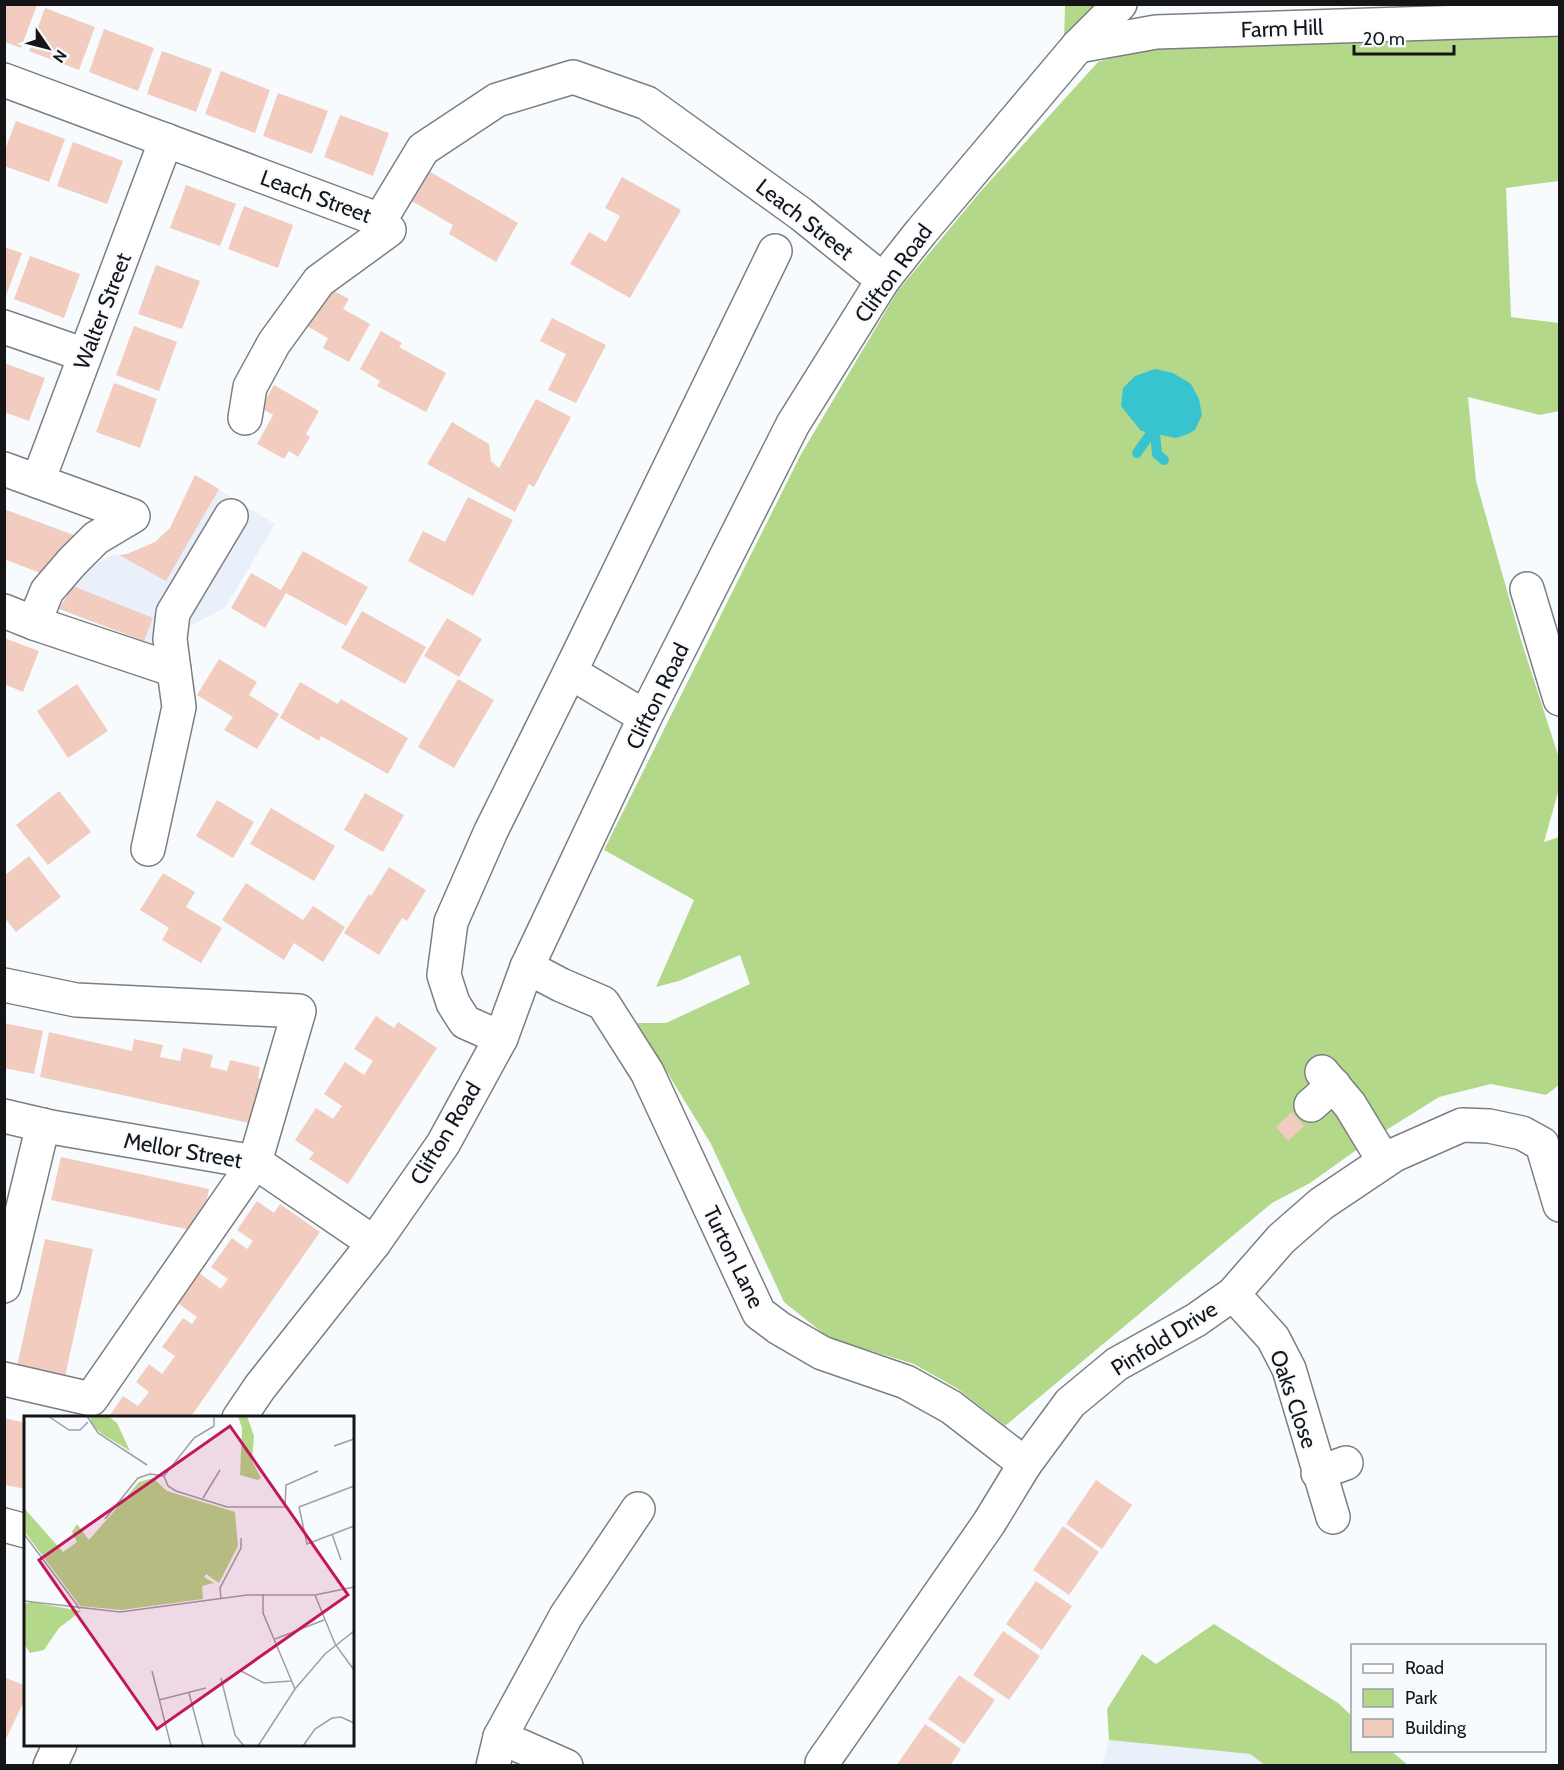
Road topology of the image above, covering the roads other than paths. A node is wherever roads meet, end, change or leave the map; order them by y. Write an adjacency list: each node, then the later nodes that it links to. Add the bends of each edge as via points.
1 (1120, 4): 3 (street, Clifton Road)
2 (1560, 19): 3 (street, Farm Hill, via 1156,32)
3 (1078, 46): 8 (street, Clifton Road)
4 (4, 80): 5 (street, Leach Street)
5 (166, 140): 6 (street, Leach Street); 10 (street, Walter Street)
6 (385, 225): 8 (street, Leach Street, via 423,149 497,99 573,77 647,103 801,214); 11 (street, via 319,281 274,343 250,387)
7 (775, 251): 19 (street)
8 (883, 280): 21 (street, Clifton Road, via 793,424)
9 (4, 327): 10 (street)
10 (85, 356): 13 (street, Walter Street)
11 (245, 418)
12 (4, 469): 13 (street)
13 (38, 481): 16 (street, via 133,516 96,538)
14 (231, 516): 18 (street, via 173,613 170,639)
15 (1527, 589): 17 (street)
16 (19, 617): 18 (street)
17 (1550, 628): 20 (street)
18 (174, 670): 22 (street, via 178,707)
19 (570, 672): 21 (street); 25 (street, via 451,922 444,975 453,1003 465,1022)
20 (1560, 699)
21 (645, 717): 23 (street, Clifton Road)
22 (148, 849)
23 (527, 967): 25 (street, Clifton Road); 39 (street, Turton Lane, via 603,1004 647,1072 759,1313 822,1353 906,1382 951,1407)
24 (4, 985): 31 (street, via 76,1000 299,1011)
25 (501, 1038): 34 (street, Clifton Road, via 443,1144)
26 (1323, 1087): 30 (street, via 1350,1104)
27 (4, 1116): 28 (street, Mellor Street)
28 (43, 1125): 31 (street, Mellor Street); 33 (street)
29 (1551, 1135): 30 (street, Pinfold Drive, via 1462,1125); 32 (street, Pinfold Drive)
30 (1384, 1161): 36 (street, Pinfold Drive, via 1321,1204 1281,1239)
31 (255, 1162): 34 (street, Mellor Street); 37 (street, via 91,1399)
32 (1560, 1204)
33 (11, 1228): 35 (street)
34 (374, 1243): 38 (street, Clifton Road)
35 (4, 1286)
36 (1233, 1294): 39 (street, Pinfold Drive, via 1196,1320 1117,1364 1070,1403); 41 (street, Oaks Close, via 1273,1338 1289,1369 1332,1468)
37 (4, 1379)
38 (241, 1416)
39 (1025, 1464): 46 (street, Pinfold Drive)
40 (638, 1509): 45 (street, via 566,1616)
41 (1333, 1517)
42 (4, 1525): 43 (street)
43 (24, 1530)
44 (59, 1746): 47 (street)
45 (496, 1751): 48 (street)
46 (824, 1764)
47 (50, 1766)
48 (566, 1766)

